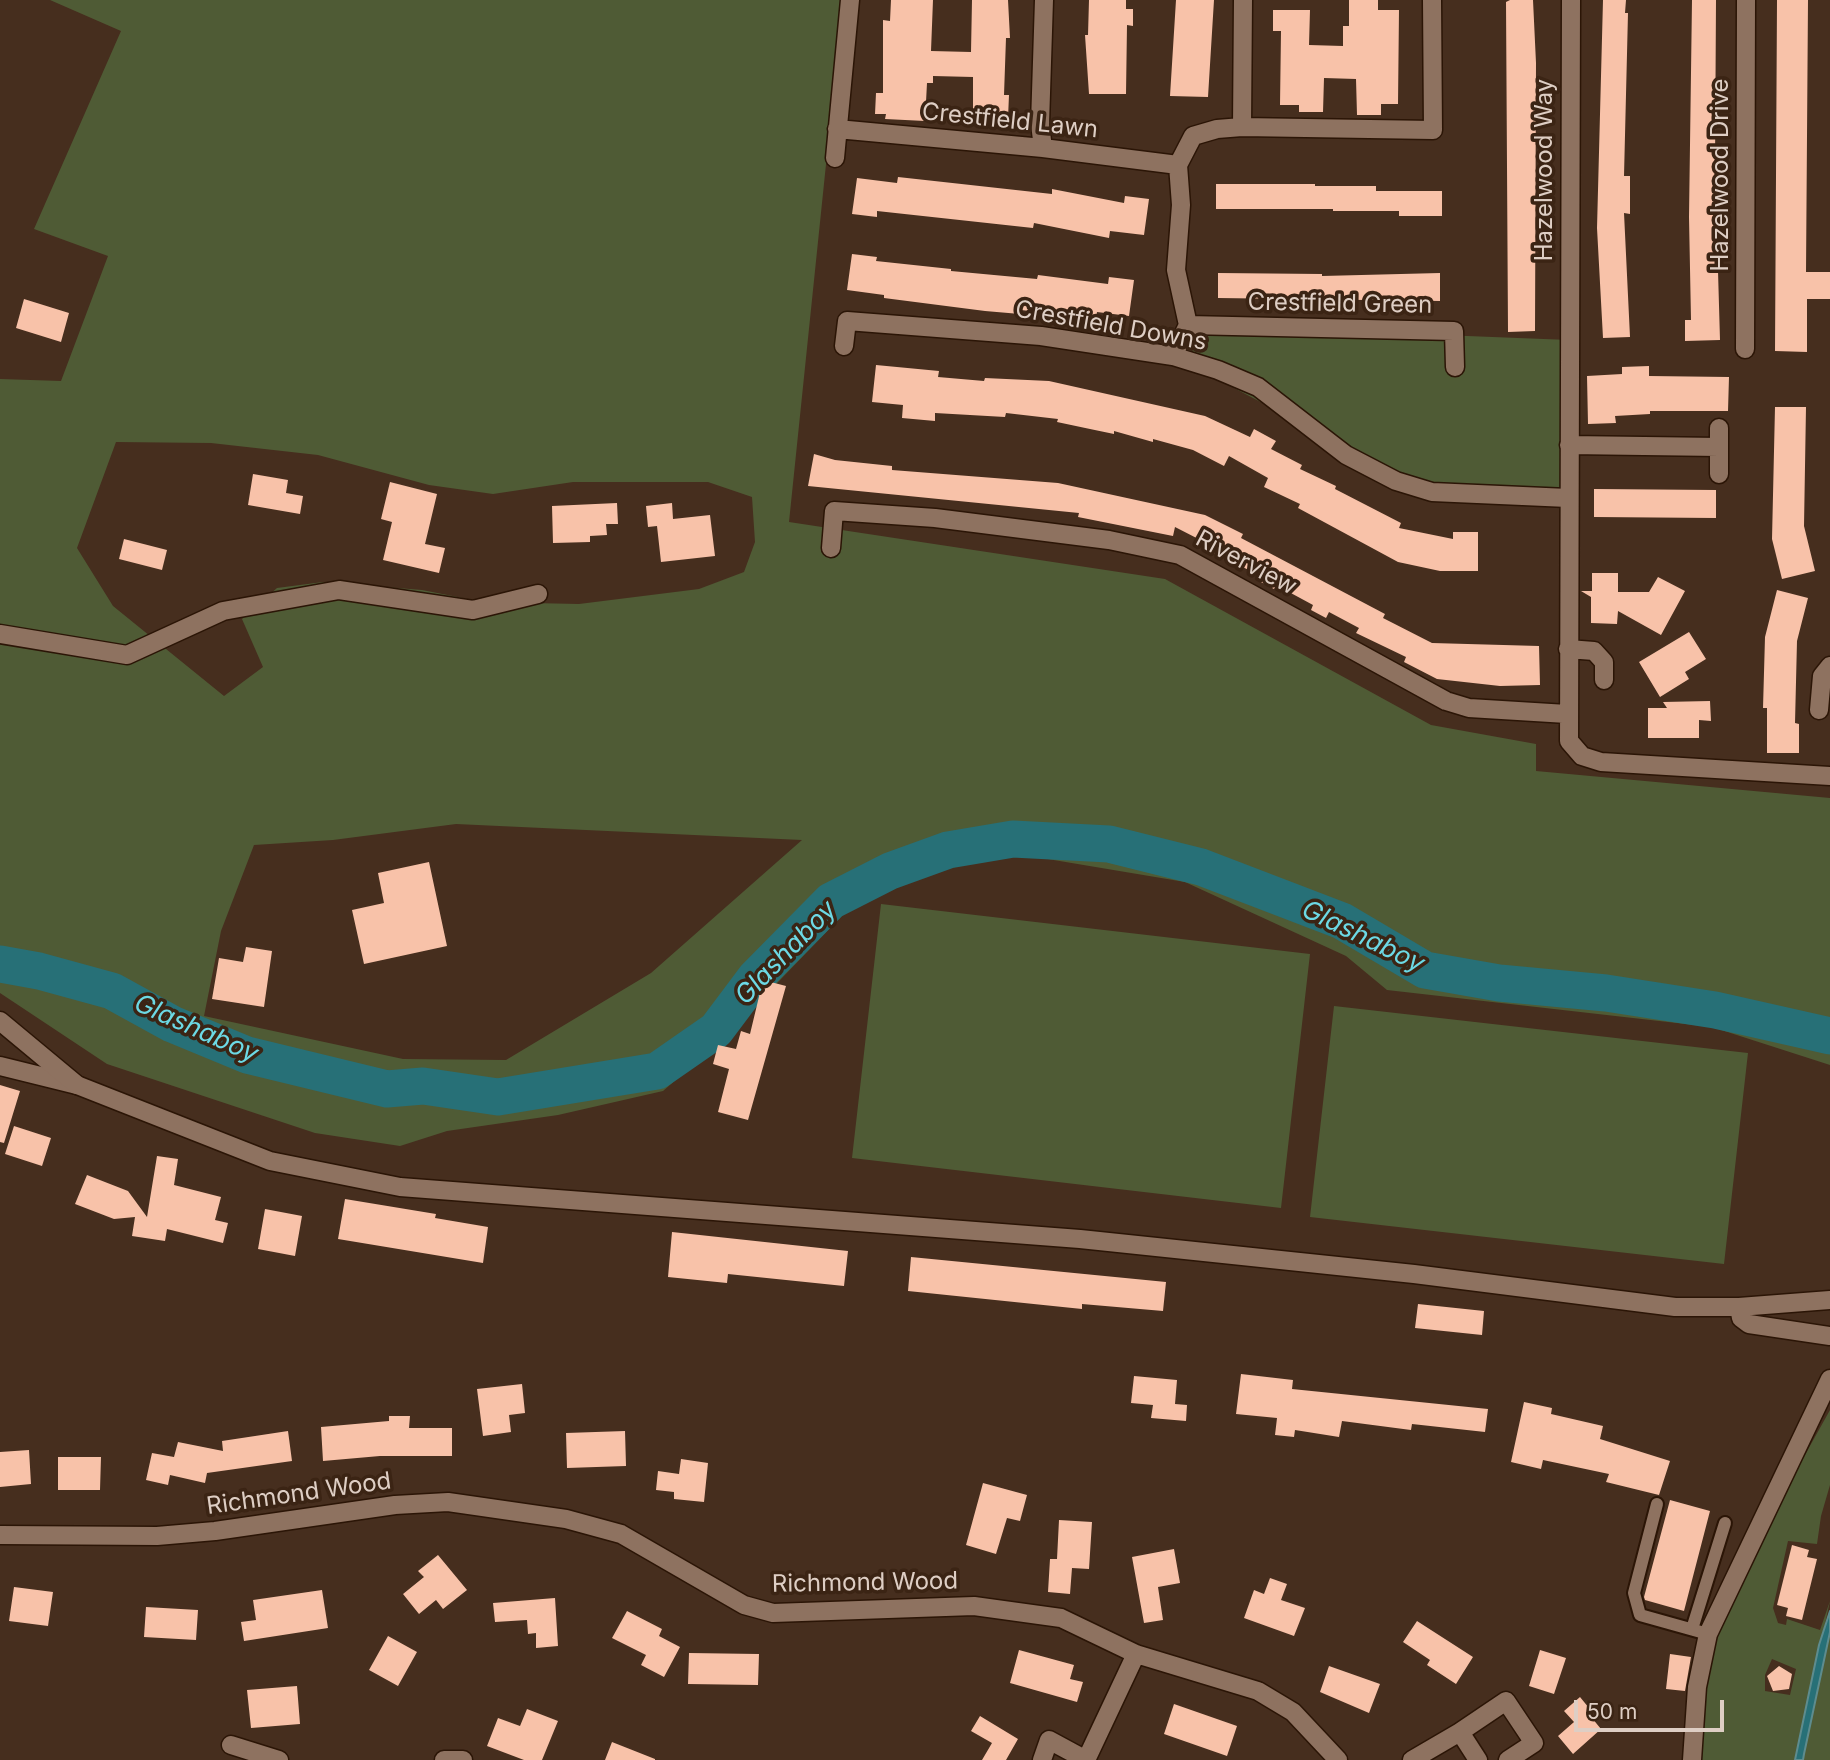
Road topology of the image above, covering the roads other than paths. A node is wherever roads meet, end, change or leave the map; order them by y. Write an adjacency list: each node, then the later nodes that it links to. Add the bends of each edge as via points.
1 (850, 0): 8 (street)
2 (1044, 0): 9 (street)
3 (1243, 0): 7 (street)
4 (1432, 0): 7 (street, via 1433,130)
5 (1571, 0): 18 (street, Hazelwood Way)
6 (1746, 0): 14 (street, Hazelwood Drive)
7 (1242, 127): 11 (street, via 1217,128 1193,136)
8 (837, 129): 9 (street, Crestfield Lawn); 10 (street)
9 (1043, 148): 11 (street, Crestfield Lawn)
10 (835, 158)
11 (1178, 165): 12 (street, via 1181,205 1176,270)
12 (1188, 325): 15 (street); 16 (street, Crestfield Green, via 1454,331)
13 (844, 346): 15 (street, Crestfield Downs, via 847,321 1041,336)
14 (1745, 349)
15 (1173, 356): 21 (street, Crestfield Downs, via 1258,387 1346,455 1396,481 1432,492)
16 (1454, 367)
17 (1719, 428): 19 (street)
18 (1569, 445): 19 (street); 21 (street, Hazelwood Way)
19 (1719, 447): 20 (street)
20 (1719, 474)
21 (1568, 498): 25 (street, Hazelwood Way)
22 (831, 548): 29 (street, Riverview, via 834,511 1095,538 1180,555 1446,701 1469,708)
23 (538, 594): 24 (street, via 473,610 339,590 223,611 127,655)
24 (0, 634)
25 (1568, 649): 27 (street, via 1594,651 1604,662); 29 (street, Hazelwood Way)
26 (1830, 666): 28 (street, via 1822,676)
27 (1604, 680)
28 (1819, 710)
29 (1567, 714): 30 (street, Hazelwood Way, via 1569,741 1582,756 1601,762)
30 (1830, 776)
31 (0, 1021): 33 (street)
32 (0, 1066): 33 (street)
33 (77, 1085): 35 (street, via 270,1161 400,1187 1080,1239 1675,1307)
34 (1830, 1300): 35 (street)
35 (1739, 1307): 36 (street, via 1741,1318 1749,1324)
36 (1830, 1336)
37 (1830, 1379): 41 (street)
38 (1657, 1504): 41 (lane, via 1634,1593 1640,1615)
39 (1725, 1523): 41 (lane)
40 (0, 1535): 42 (street, Richmond Wood, via 157,1536 448,1502 566,1519 621,1534 744,1605 773,1613 974,1606 1061,1618)
41 (1700, 1631): 54 (street)
42 (1136, 1654): 45 (street); 50 (street, Richmond Wood, via 1258,1690 1293,1712)
43 (1460, 1732): 51 (street); 52 (street); 53 (street, via 1506,1701 1534,1742)
44 (231, 1745): 46 (street)
45 (1087, 1759): 49 (street, via 1049,1740)
46 (279, 1760)
47 (444, 1760): 48 (street)
48 (463, 1760)
49 (1042, 1760)
50 (1338, 1760)
51 (1412, 1760)
52 (1478, 1760)
53 (1508, 1760)
54 (1692, 1760)

